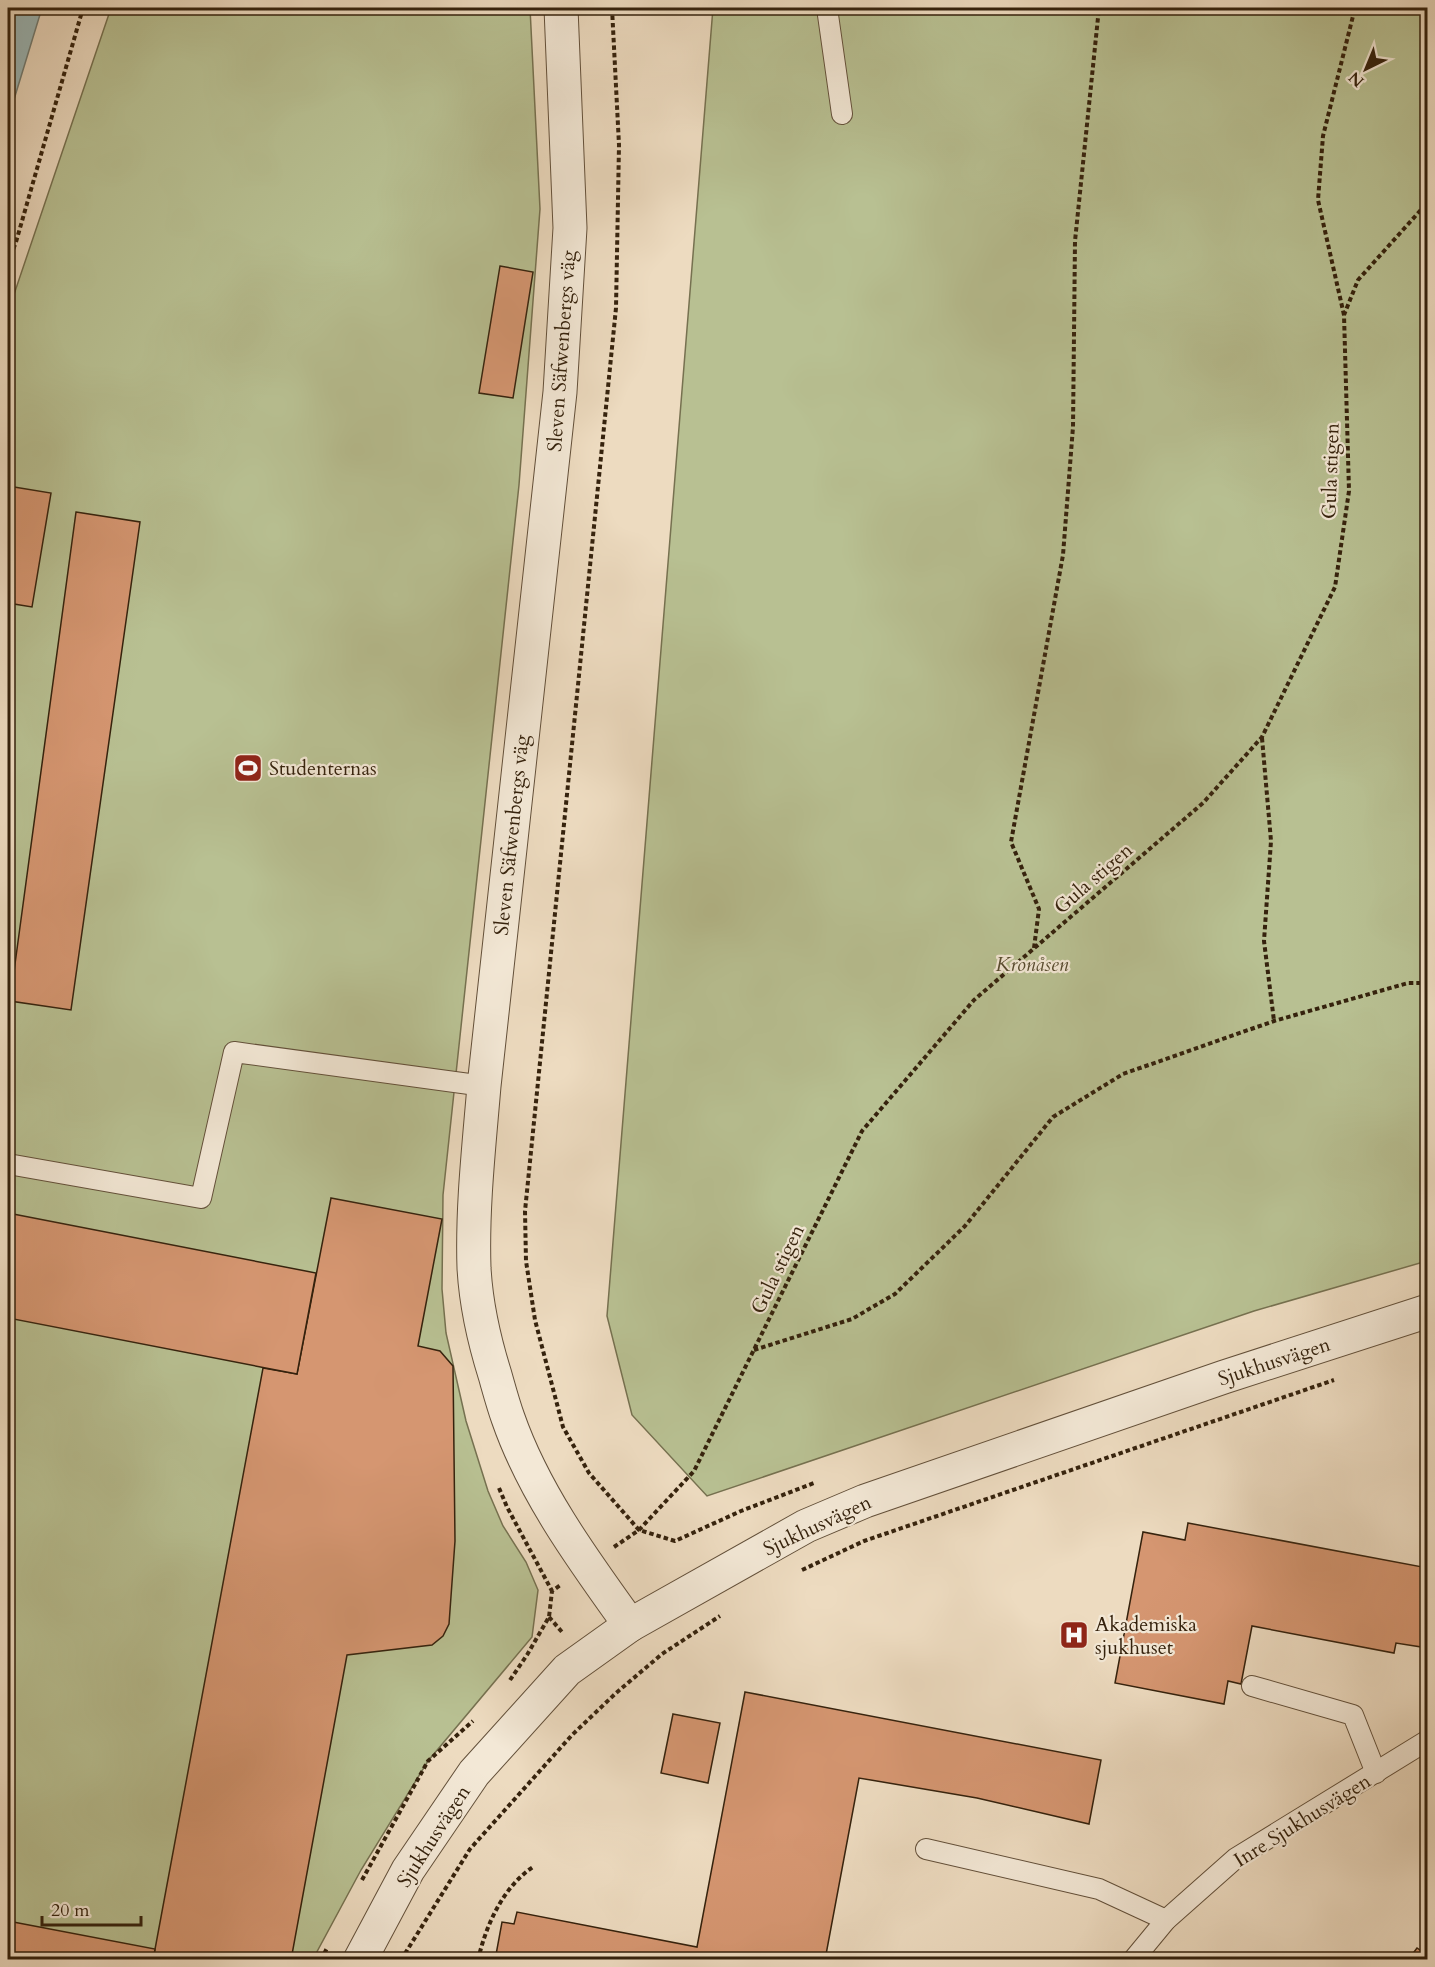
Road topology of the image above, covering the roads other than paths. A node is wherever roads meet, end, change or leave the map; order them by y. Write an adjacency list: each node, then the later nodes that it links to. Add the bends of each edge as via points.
1 (561, 8): 4 (street, Sleven Säfwenbergs väg, via 570,228 560,392)
2 (827, 8): 3 (lane)
3 (842, 114)
4 (484, 1086): 5 (lane, via 234,1052 201,1198); 7 (street, Sleven Säfwenbergs väg, via 475,1194 474,1268 483,1336 508,1419 541,1490)
5 (8, 1164)
6 (1428, 1311): 7 (street, Sjukhusvägen, via 1224,1377 865,1502 806,1527)
7 (630, 1625): 13 (street, Sjukhusvägen, via 567,1670 474,1773 408,1870)
8 (1252, 1686): 10 (lane, via 1353,1715)
9 (1428, 1740): 10 (lane, Inre Sjukhusvägen)
10 (1376, 1773): 12 (lane, Inre Sjukhusvägen, via 1236,1858)
11 (926, 1849): 12 (lane, via 1099,1889)
12 (1166, 1920): 14 (lane, Inre Sjukhusvägen)
13 (360, 1959)
14 (1133, 1959)

